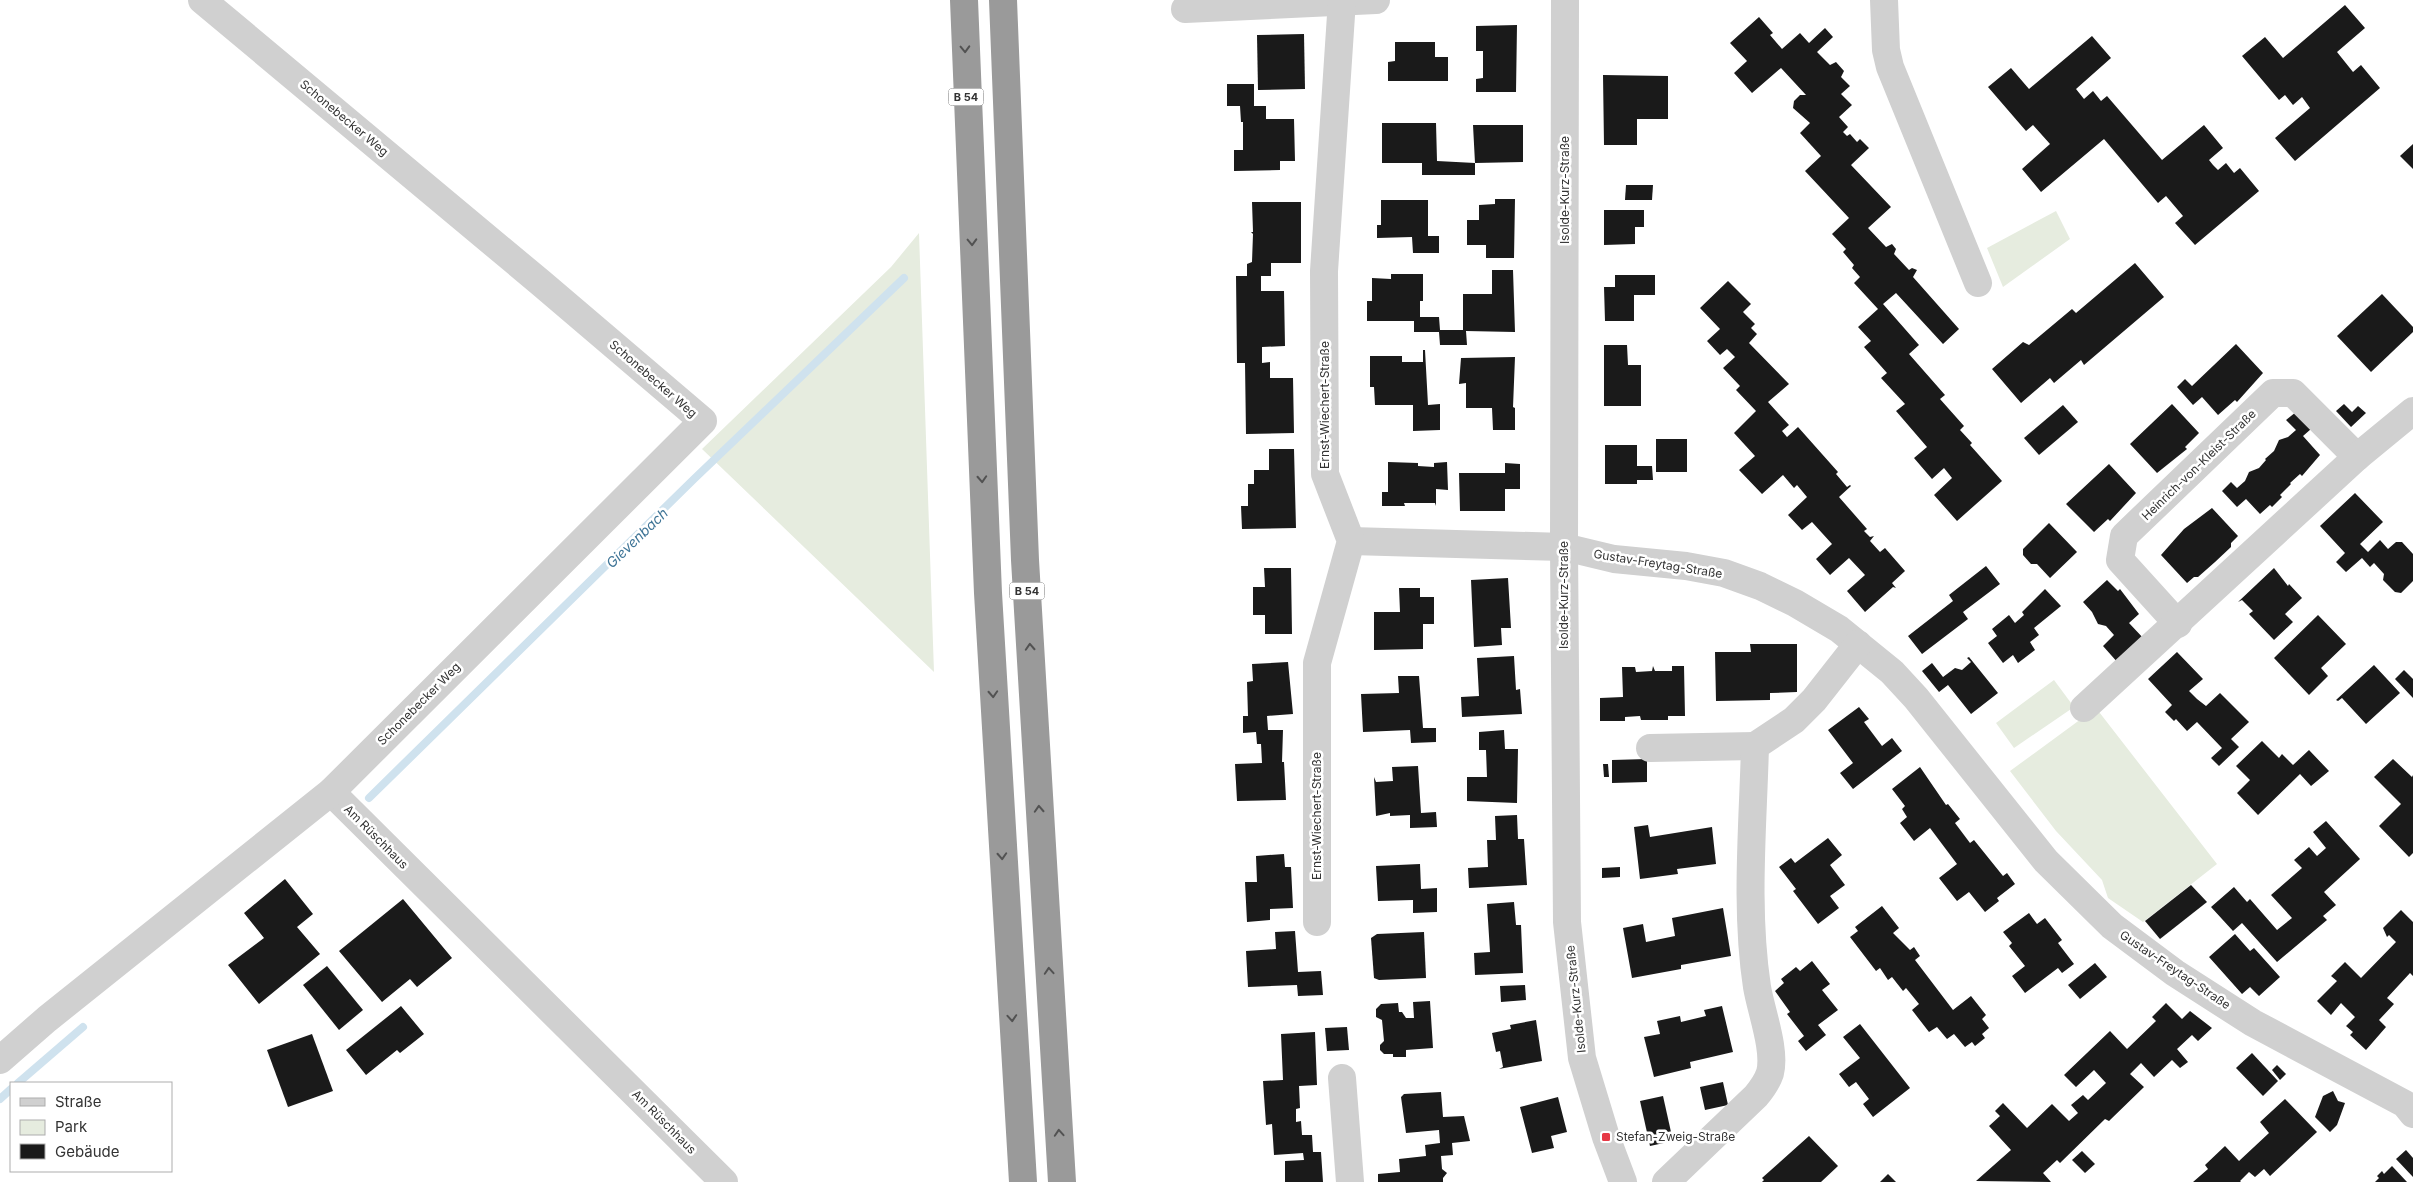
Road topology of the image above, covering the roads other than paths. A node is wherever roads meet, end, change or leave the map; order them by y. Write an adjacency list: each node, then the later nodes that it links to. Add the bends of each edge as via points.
1 (202, 0): 19 (street, Schonebecker Weg, via 703,421)
2 (964, 0): 25 (highway, B 54, one-way to 25, via 988,593)
3 (1003, 0): 26 (highway, B 54, one-way to 3, via 1025,560)
4 (1376, 0): 7 (street)
5 (1565, 0): 13 (street, Isolde-Kurz-Straße)
6 (1884, 0): 9 (street, via 1890,67)
7 (1342, 1): 8 (street); 12 (street, Ernst-Wiechert-Straße, via 1324,271 1325,474)
8 (1185, 9)
9 (1978, 283)
10 (2413, 411): 11 (street)
11 (2357, 458): 14 (street); 14 (street, Heinrich-von-Kleist-Straße, via 2293,393 2273,393 2124,536 2120,560)
12 (1351, 541): 13 (street, Gustav-Freytag-Straße); 20 (street, Ernst-Wiechert-Straße, via 1317,664)
13 (1564, 547): 15 (street, Gustav-Freytag-Straße, via 1614,559 1686,566 1724,574 1760,586 1794,603); 28 (street, Isolde-Kurz-Straße, via 1567,922 1582,1058)
14 (2178, 624): 16 (street)
15 (1858, 644): 17 (street, via 1794,720); 23 (street, Gustav-Freytag-Straße, via 1892,672 1916,698 2046,861 2112,926 2175,973 2253,1023)
16 (2084, 708)
17 (1755, 746): 18 (street); 29 (street, via 1752,908 1757,986 1769,1047 1770,1073 1756,1096)
18 (1650, 748)
19 (331, 792): 21 (street); 24 (street, Am Rüschhaus)
20 (1317, 922)
21 (0, 1060)
22 (1342, 1078): 27 (street)
23 (2410, 1104)
24 (724, 1182)
25 (1023, 1182)
26 (1062, 1182)
27 (1350, 1182)
28 (1623, 1182)
29 (1666, 1182)

